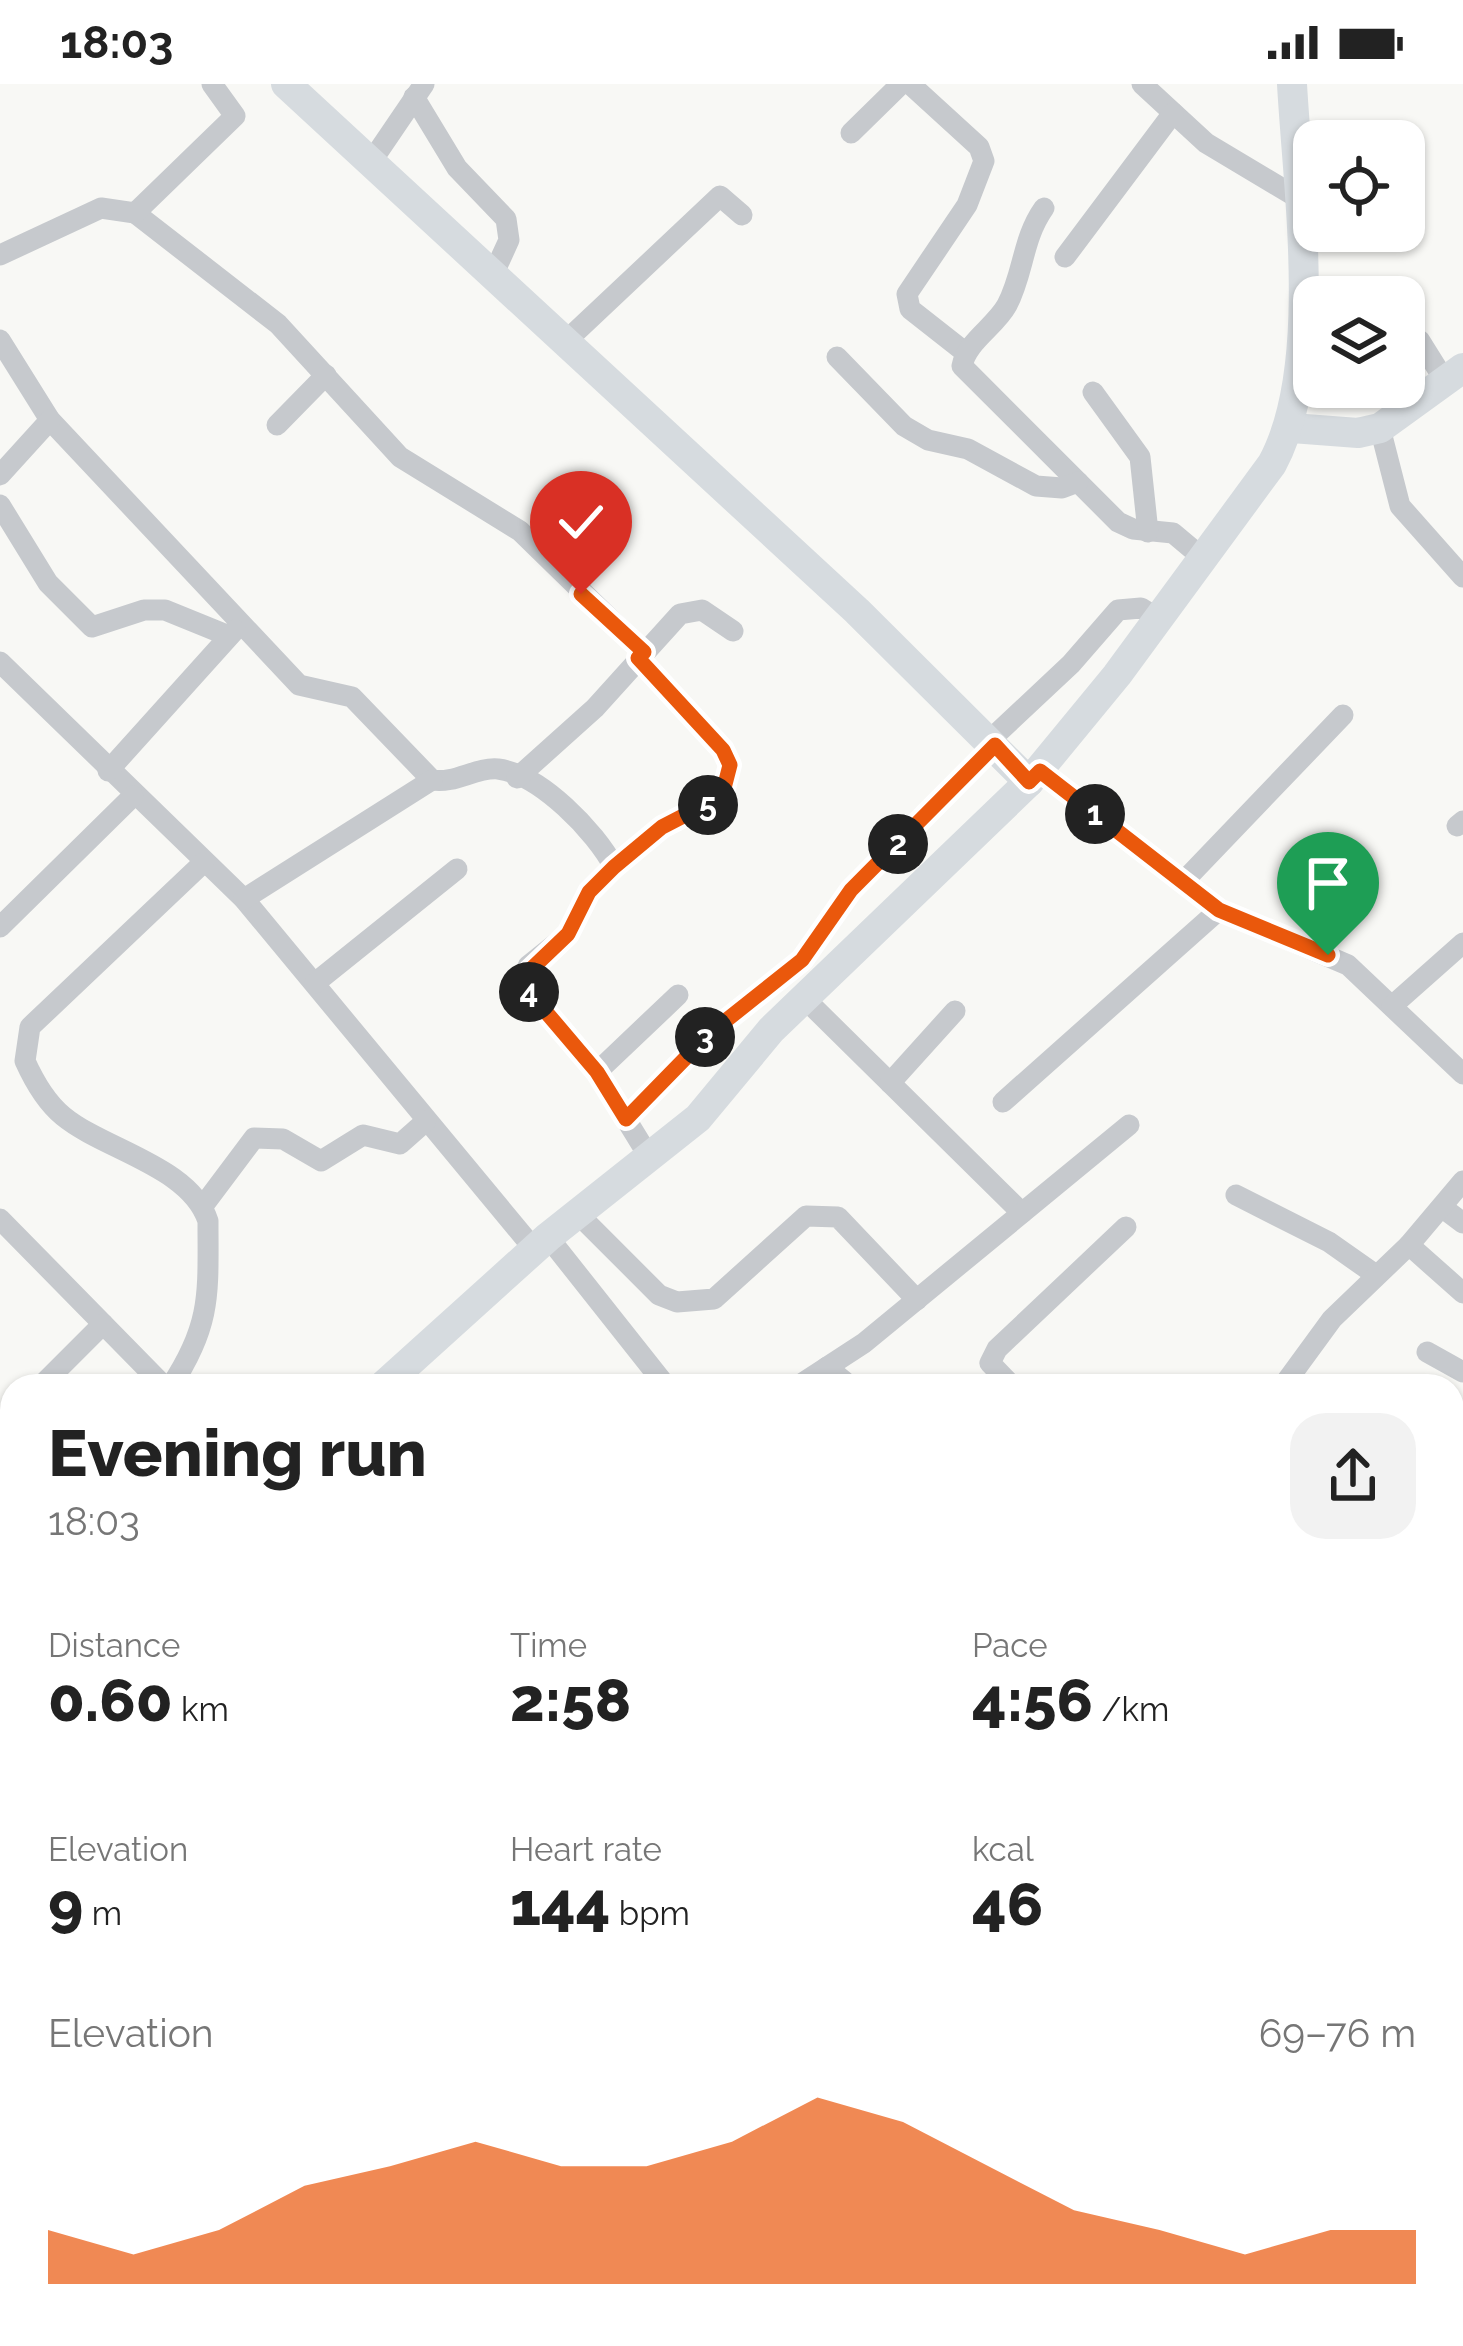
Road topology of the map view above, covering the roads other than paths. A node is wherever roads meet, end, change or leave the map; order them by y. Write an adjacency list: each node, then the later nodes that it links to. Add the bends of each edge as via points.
1 (212, 84): 14 (street, via 235,116)
2 (286, 84): 11 (main road)
3 (901, 84): 10 (street)
4 (910, 84): 22 (street, via 984,160 967,205 907,294 910,309)
5 (1142, 84): 8 (street)
6 (1292, 84): 9 (main road)
7 (419, 91): 11 (street); 18 (street, via 448,157 506,219 509,240)
8 (1174, 112): 12 (street, via 1230,160); 17 (street)
9 (1294, 120)
10 (850, 134)
11 (370, 165): 18 (main road)
12 (1293, 195)
13 (1044, 208): 22 (street, via 1027,232 1006,306)
14 (135, 213): 16 (street, via 101,208); 25 (street, via 278,324)
15 (742, 214): 20 (street, via 720,196)
16 (0, 255)
17 (1065, 257)
18 (493, 274): 20 (main road)
19 (0, 340): 28 (street)
20 (566, 340): 44 (main road)
21 (1425, 346): 24 (street)
22 (966, 353): 33 (street, via 962,366)
23 (837, 357): 33 (street, via 928,440 968,449 1036,486)
24 (1454, 374): 31 (main road)
25 (326, 375): 29 (street); 41 (street, via 400,457 520,531)
26 (1093, 392): 35 (street, via 1140,457)
27 (1296, 408): 30 (main road)
28 (50, 420): 32 (street); 39 (street)
29 (277, 425)
30 (1292, 428): 31 (main road); 36 (main road)
31 (1380, 428): 37 (street, via 1400,506)
32 (0, 475)
33 (1078, 482): 35 (street, via 1118,521)
34 (0, 506): 39 (street, via 48,583 92,627 165,610)
35 (1148, 532): 36 (street, via 1173,533)
36 (1204, 559): 38 (main road)
37 (1463, 577)
38 (1159, 619): 44 (street, via 1141,608 1118,610); 46 (main road)
39 (234, 631): 45 (street); 48 (street, via 299,685 338,691 364,706)
40 (734, 631): 41 (street, via 689,609)
41 (641, 655): 47 (street); 51 (street, via 723,750 730,775 722,796 662,827)
42 (0, 662): 45 (street)
43 (1343, 715): 53 (street)
44 (993, 742): 46 (main road); 67 (street, via 851,890 802,960 709,1034)
45 (108, 771): 49 (street)
46 (1034, 776): 53 (street); 60 (main road)
47 (517, 778): 48 (street, via 496,769); 51 (street, via 564,803)
48 (432, 780): 54 (street)
49 (133, 796): 50 (street); 56 (street)
50 (203, 863): 54 (street); 73 (street, via 30,1027 26,1061 59,1113)
51 (614, 867): 64 (street, via 589,892 568,934 524,976)
52 (457, 869): 58 (street)
53 (1183, 881): 55 (street)
54 (244, 899): 58 (street)
55 (1219, 910): 61 (street, via 1348,965); 66 (street)
56 (0, 927)
57 (1463, 943): 61 (street)
58 (315, 983): 68 (street)
59 (678, 995): 64 (street)
60 (805, 999): 65 (street); 70 (main road)
61 (1392, 1006): 63 (street)
62 (955, 1011): 65 (street)
63 (1459, 1064)
64 (597, 1072): 67 (street)
65 (890, 1083): 76 (street)
66 (1003, 1102)
67 (626, 1119): 70 (street)
68 (426, 1121): 73 (street, via 400,1144 363,1135 321,1160 284,1138 254,1138); 80 (street)
69 (1129, 1125): 76 (street)
70 (651, 1160): 75 (main road)
71 (1463, 1181): 74 (street)
72 (1236, 1195): 82 (street)
73 (203, 1206): 91 (street, via 205,1323)
74 (1443, 1208): 78 (street); 81 (street)
75 (577, 1213): 80 (main road); 84 (street, via 659,1295 676,1302 714,1299 806,1216 825,1214 838,1217)
76 (1022, 1214): 84 (street)
77 (0, 1219): 85 (street)
78 (1463, 1223)
79 (1126, 1227): 96 (street, via 997,1348 990,1364)
80 (541, 1243): 92 (main road); 93 (street)
81 (1409, 1245): 82 (street); 83 (street)
82 (1376, 1275): 97 (street)
83 (1463, 1293)
84 (917, 1300): 87 (street)
85 (103, 1324): 89 (street); 90 (street)
86 (1427, 1352): 88 (street)
87 (827, 1367): 94 (street); 95 (street)
88 (1463, 1372)
89 (53, 1374)
90 (155, 1374)
91 (177, 1374)
92 (395, 1374)
93 (656, 1374)
94 (816, 1374)
95 (835, 1374)
96 (1000, 1374)
97 (1291, 1374)

